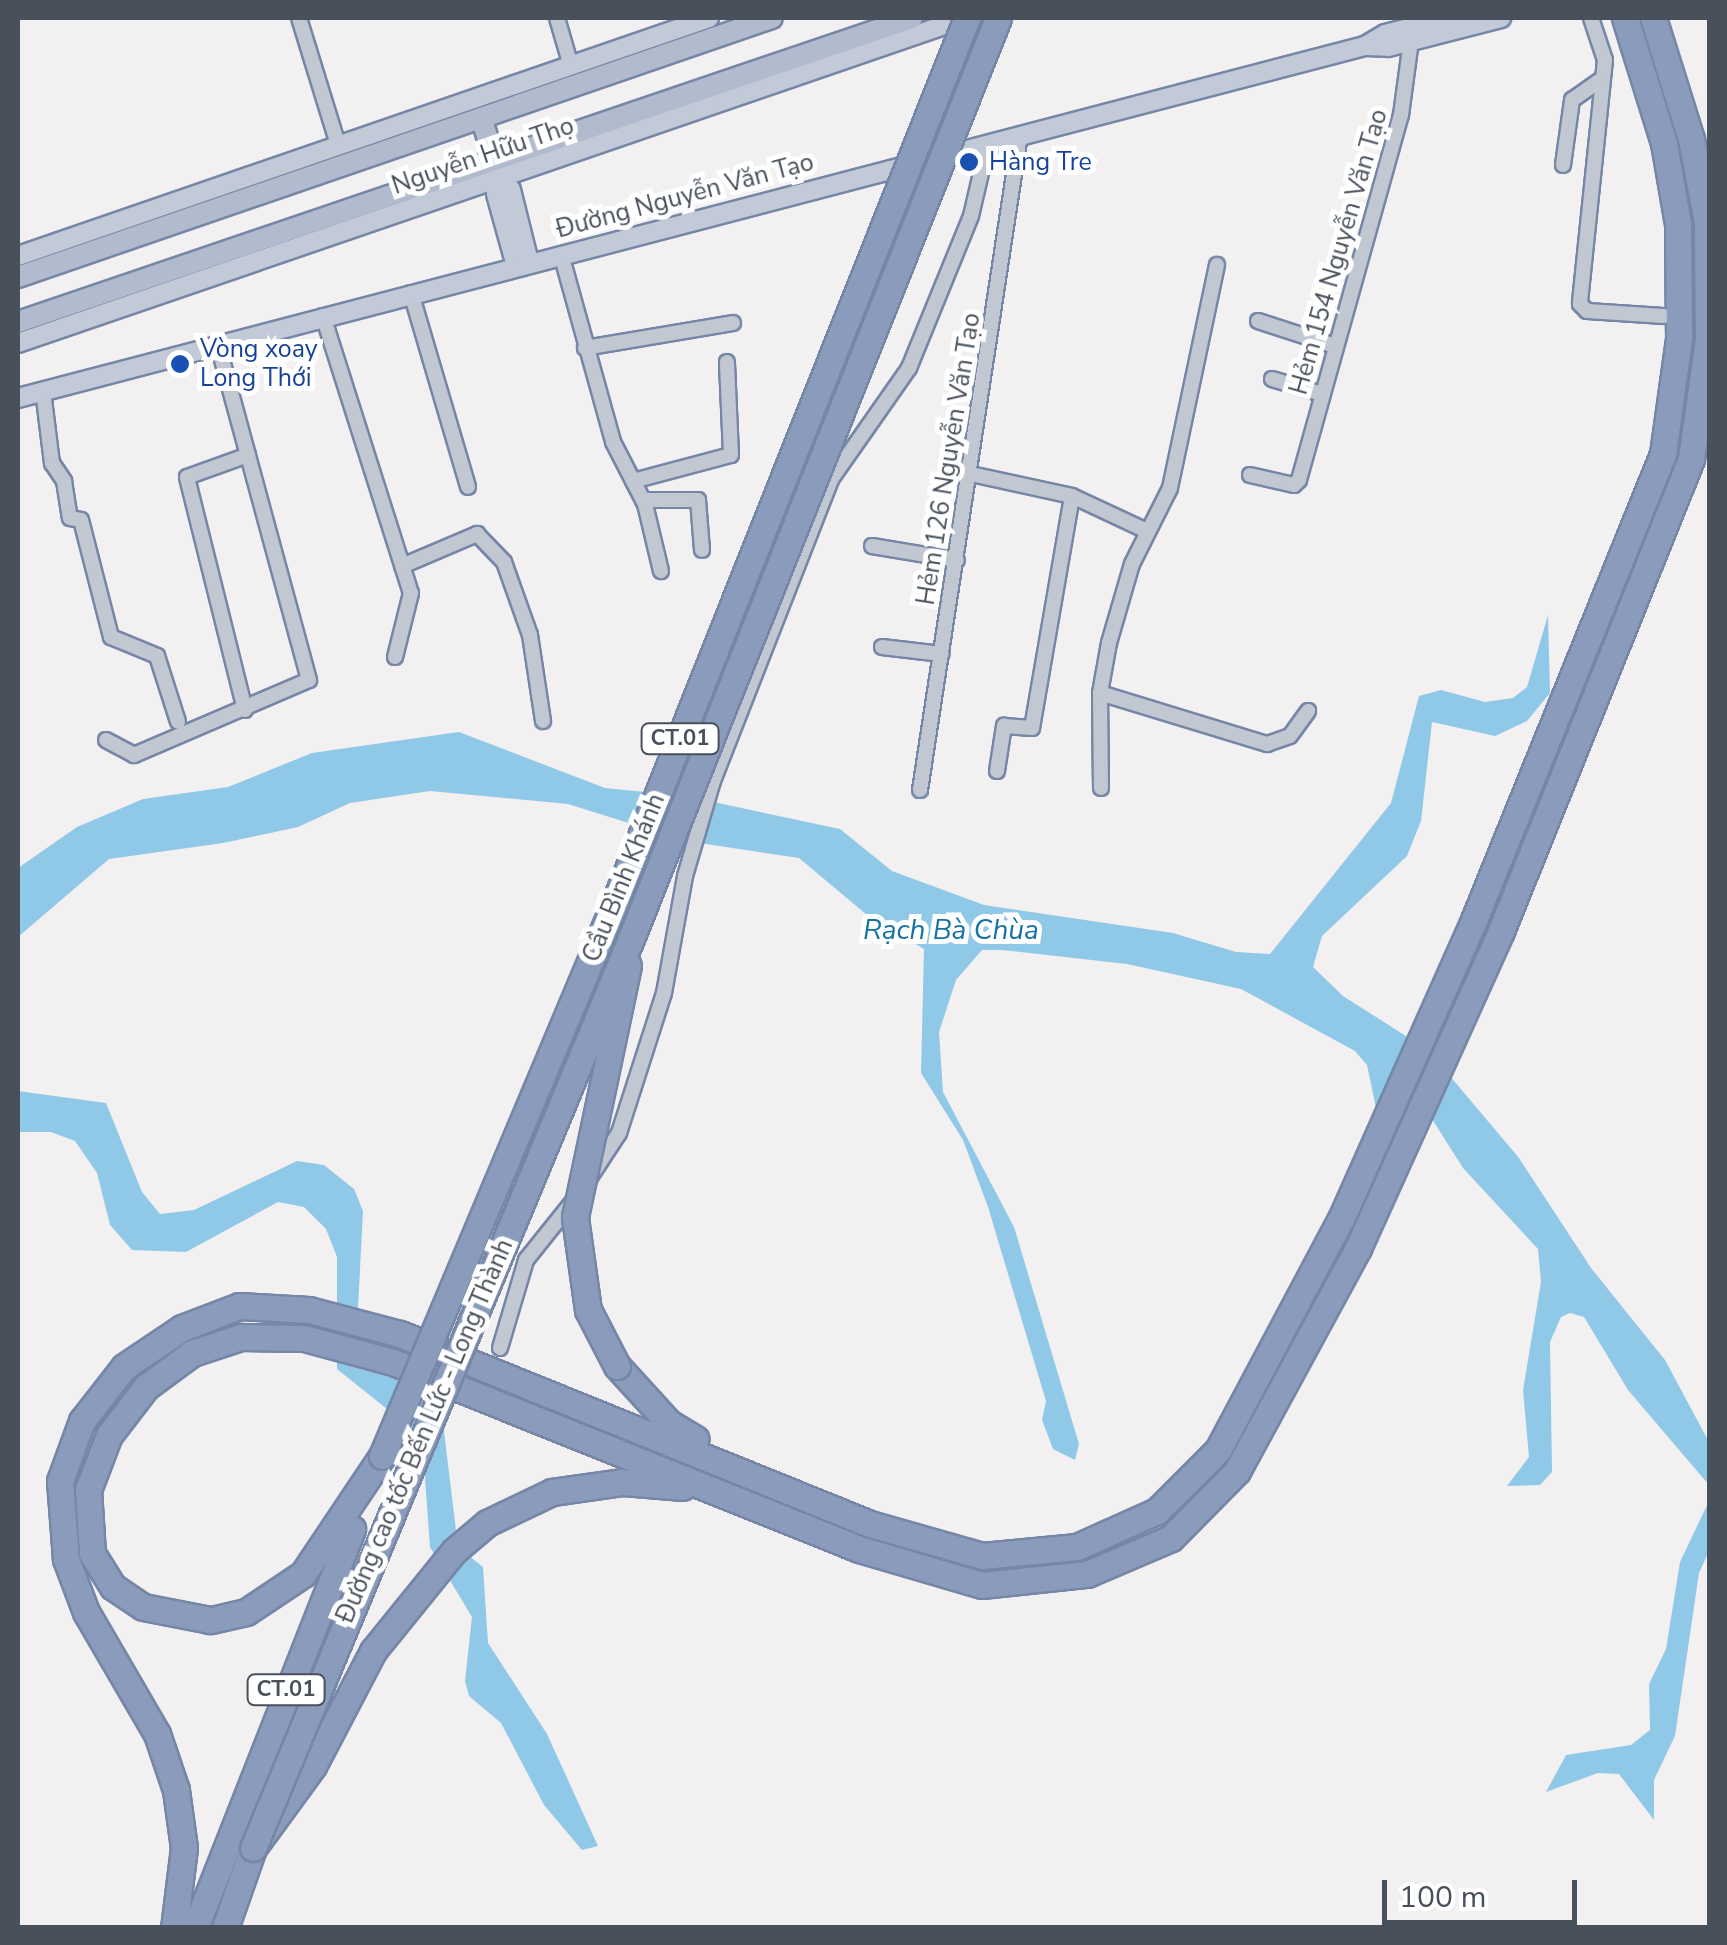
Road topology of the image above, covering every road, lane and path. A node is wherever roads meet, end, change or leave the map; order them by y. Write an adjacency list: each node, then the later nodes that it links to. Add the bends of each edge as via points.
1 (299, 18): 19 (street)
2 (558, 18): 15 (street)
3 (709, 18): 15 (main road)
4 (772, 18): 17 (main road, Nguyễn Hữu Thọ)
5 (912, 18): 22 (main road, Nguyễn Hữu Thọ)
6 (966, 18): 22 (main road, Nguyễn Hữu Thọ); 71 (highway, Cầu Bình Khánh / CT.01, bridge, via 608,919)
7 (998, 18): 68 (highway, Cầu Bình Khánh / CT.01, bridge)
8 (1448, 18): 14 (main road, Đường Nguyễn Văn Tạo)
9 (1502, 18): 13 (main road, Đường Nguyễn Văn Tạo)
10 (1591, 18): 16 (street, via 1604,54)
11 (1625, 18): 69 (highway, via 1664,143 1678,224 1679,338 1663,454)
12 (1654, 18): 69 (highway, via 1692,139 1707,222 1708,339 1691,459 1452,1040)
13 (1411, 41): 14 (main road, Đường Nguyễn Văn Tạo); 36 (street, Hẻm 154 Nguyễn Văn Tạo, via 1401,115)
14 (1365, 46): 18 (main road, Đường Nguyễn Văn Tạo)
15 (572, 66): 17 (main road)
16 (1600, 81): 21 (street, via 1574,96); 30 (street, via 1580,304 1587,311)
17 (479, 110): 19 (main road); 22 (main road); 27 (main road, Nguyễn Hữu Thọ)
18 (1020, 135): 20 (main road, Đường Nguyễn Văn Tạo); 44 (street, Hẻm 126 Nguyễn Văn Tạo)
19 (338, 146): 24 (main road)
20 (987, 147): 23 (main road, Đường Nguyễn Văn Tạo); 70 (street, via 971,216 909,368 832,478 713,781 685,876 664,993 619,1133 526,1260)
21 (1563, 166)
22 (497, 168): 25 (main road, via 512,190); 32 (main road, Nguyễn Hữu Thọ); 34 (main road, Nguyễn Hữu Thọ)
23 (561, 254): 25 (main road, Đường Nguyễn Văn Tạo); 37 (street)
24 (18, 256)
25 (522, 264): 28 (main road, Đường Nguyễn Văn Tạo)
26 (1217, 265): 50 (street, via 1170,488)
27 (18, 277)
28 (411, 292): 29 (main road, Đường Nguyễn Văn Tạo); 47 (street)
29 (323, 316): 35 (main road, Đường Nguyễn Văn Tạo); 54 (street)
30 (1664, 316)
31 (1258, 321): 36 (street)
32 (18, 322)
33 (734, 323): 37 (street)
34 (18, 343)
35 (218, 344): 40 (main road, Đường Nguyễn Văn Tạo); 43 (street)
36 (1335, 346): 41 (street, Hẻm 154 Nguyễn Văn Tạo)
37 (585, 348): 46 (street, via 613,442)
38 (727, 362): 46 (street, via 731,455)
39 (1272, 379): 41 (street)
40 (43, 391): 42 (main road, Đường Nguyễn Văn Tạo); 63 (street, via 52,463 64,481 70,518 81,520 112,636 157,656)
41 (1322, 394): 45 (street, Hẻm 154 Nguyễn Văn Tạo, via 1294,486)
42 (18, 398)
43 (248, 455): 60 (street, via 309,680); 60 (street, via 186,477)
44 (971, 474): 48 (street); 53 (street, Hẻm 126 Nguyễn Văn Tạo)
45 (1250, 475)
46 (633, 481): 49 (street)
47 (468, 486)
48 (1072, 496): 50 (street); 65 (street, via 1032,728 1004,726)
49 (643, 500): 52 (street, via 698,500); 55 (street)
50 (1147, 532): 59 (street, via 1119,602)
51 (872, 546): 53 (street)
52 (702, 550)
53 (957, 560): 57 (street, Hẻm 126 Nguyễn Văn Tạo)
54 (402, 566): 58 (street, via 412,605); 62 (street, via 477,534 504,562 530,635)
55 (661, 570)
56 (882, 647): 57 (street)
57 (942, 654): 67 (street, Hẻm 126 Nguyễn Văn Tạo)
58 (395, 657)
59 (1100, 694): 61 (street, via 1267,744 1290,736); 66 (street)
60 (245, 710): 64 (street, via 134,755)
61 (1308, 711)
62 (543, 720)
63 (178, 722)
64 (106, 740)
65 (997, 771)
66 (1101, 788)
67 (920, 790)
68 (632, 936): 72 (highway, bridge, via 624,1008 575,1217 588,1310 616,1366 669,1423); 74 (highway, Đường cao tốc Bến Lức - Long Thành / CT.01, bridge)
69 (1352, 1223): 72 (highway, via 1218,1450 1157,1510 1077,1547 982,1556 870,1524); 73 (highway, via 1289,1384 1246,1456 1170,1538 1087,1574 982,1586 859,1549)
70 (500, 1348)
71 (382, 1456): 73 (highway, via 331,1541 276,1596 210,1620 142,1606 113,1588 92,1553 88,1490 108,1434 146,1388 192,1354 241,1336 304,1338 393,1362); 76 (highway, Đường cao tốc Bến Lức - Long Thành / CT.01)
72 (751, 1474): 75 (highway, via 400,1334 309,1310 240,1306 182,1328 124,1367 82,1422 60,1481 66,1559 104,1643 157,1734 176,1790 184,1848)
73 (765, 1510): 74 (highway, bridge, via 670,1485 595,1483 520,1503 454,1551 374,1651 313,1766)
74 (253, 1848): 77 (highway, Đường cao tốc Bến Lức - Long Thành / CT.01)
75 (174, 1928)
76 (194, 1928)
77 (225, 1928)

